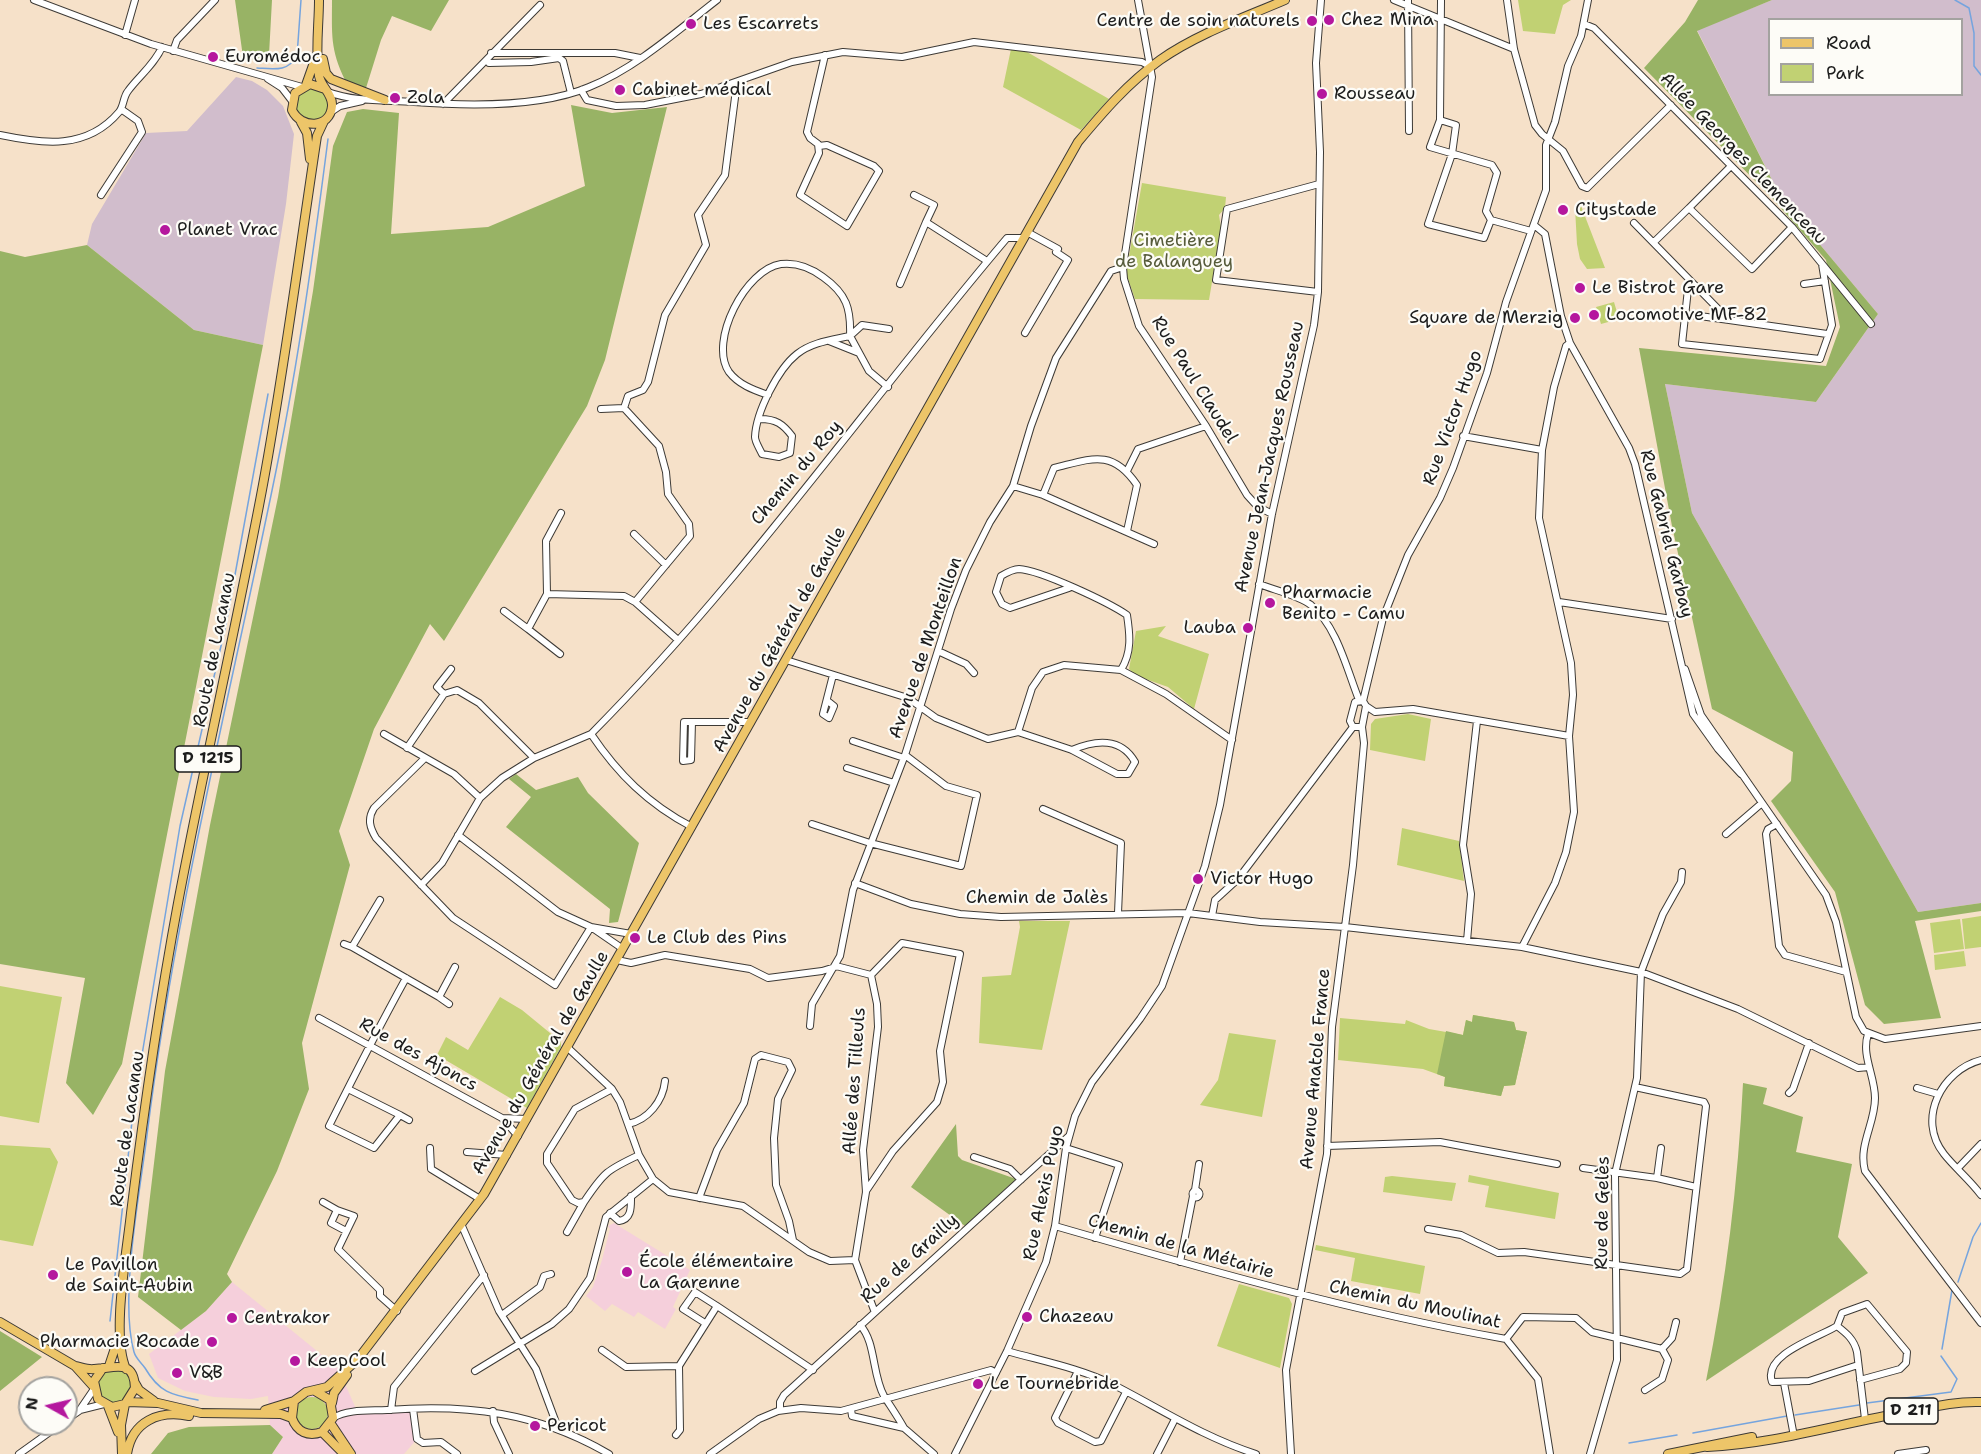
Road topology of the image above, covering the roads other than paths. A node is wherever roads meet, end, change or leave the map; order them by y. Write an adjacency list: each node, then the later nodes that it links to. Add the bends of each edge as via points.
1 (34, 0): 11 (street)
2 (135, 0): 18 (street)
3 (215, 0): 21 (street, via 177,40)
4 (1138, 0): 27 (street, Rue Paul Claudel)
5 (1285, 0): 27 (main road, Avenue du Général de Gaulle, via 1198,38)
6 (1321, 0): 51 (street, Avenue Jean-Jacques Rousseau, via 1316,63)
7 (1394, 0): 14 (street)
8 (1441, 0): 16 (street)
9 (1507, 0): 20 (street)
10 (1588, 0): 17 (street, Rue Victor Hugo)
11 (44, 1): 18 (street)
12 (319, 1): 22 (main road); 35 (main road, via 327,75)
13 (715, 1): 25 (street)
14 (1408, 3): 16 (street); 44 (street)
15 (540, 5): 23 (street)
16 (1441, 19): 20 (street); 41 (street)
17 (1584, 24): 38 (street, Allée Georges Clemenceau, via 1594,28); 46 (street, Rue Victor Hugo)
18 (125, 35): 19 (street)
19 (162, 47): 21 (street); 39 (street, via 126,93)
20 (1514, 49): 46 (street, via 1535,125)
21 (173, 51): 28 (street)
22 (318, 53): 30 (main road); 31 (main road, via 320,76)
23 (491, 53): 25 (street, via 615,53); 37 (street)
24 (825, 55): 27 (street, via 843,52 902,57 974,42 1135,60); 29 (street); 47 (street, via 807,132)
25 (640, 58): 32 (street)
26 (489, 63): 33 (street, via 559,58 563,60)
27 (1151, 67): 60 (main road, Avenue du Général de Gaulle, via 1109,104 1078,142); 64 (street, Rue Paul Claudel)
28 (262, 76): 30 (street); 36 (street, via 282,88)
29 (737, 82): 32 (street, via 645,105 616,106 587,100); 82 (street, via 725,175 698,215 706,245 665,315 648,382 643,390 628,396)
30 (304, 86): 31 (main road, via 316,84); 36 (main road)
31 (327, 90): 34 (street); 40 (main road, via 332,100)
32 (581, 90): 33 (street)
33 (571, 93): 37 (street)
34 (371, 99): 35 (street); 40 (street)
35 (385, 100): 37 (street)
36 (292, 101): 43 (main road, Route de Lacanau)
37 (443, 104)
38 (1671, 105): 46 (street, via 1587,188 1582,186 1563,151); 49 (street, Allée Georges Clemenceau)
39 (121, 109): 45 (street, via 105,126 58,143); 52 (street, via 138,121 142,132)
40 (331, 112): 42 (main road, Route de Lacanau)
41 (1440, 120): 48 (street, via 1456,125); 48 (street, via 1430,147)
42 (324, 121): 43 (main road, via 314,125); 50 (main road, Route de Lacanau / D 1215, via 317,136)
43 (301, 122): 50 (main road, Route de Lacanau / D 1215, via 309,141)
44 (1409, 131)
45 (0, 135)
46 (1549, 138): 59 (street, Rue Victor Hugo, via 1548,179)
47 (819, 146): 47 (street, via 800,195 847,226 879,171 827,146)
48 (1452, 154): 55 (street, via 1492,165 1497,173 1486,211); 55 (street, via 1428,224 1484,238)
49 (1731, 166): 54 (street); 58 (street, Allée Georges Clemenceau)
50 (310, 182): 241 (main road, Route de Lacanau / D 1215, via 262,489 162,995 141,1131)
51 (1319, 184): 69 (street, Avenue Jean-Jacques Rousseau); 69 (street, via 1227,209 1216,280)
52 (101, 195)
53 (914, 195): 56 (street, via 934,205)
54 (1689, 208): 58 (street, via 1752,269); 61 (street)
55 (1491, 220): 59 (street)
56 (926, 222): 62 (street); 67 (street)
57 (1634, 223): 61 (street)
58 (1792, 227): 63 (street, Allée Georges Clemenceau)
59 (1532, 228): 78 (street, Rue Gabriel Garbay, via 1545,234); 86 (street, Rue Victor Hugo)
60 (1026, 235): 62 (street, Chemin du Roy, via 1007,238); 74 (street, via 1058,249 1056,252 1068,260); 108 (main road, Avenue du Général de Gaulle)
61 (1654, 242): 65 (street)
62 (987, 261): 80 (street, Chemin du Roy)
63 (1822, 264): 66 (street); 72 (street, Allée Georges Clemenceau)
64 (1123, 267): 85 (street, Rue Paul Claudel, via 1139,326); 89 (street, Avenue de Monteillon, via 1111,271 1056,358)
65 (1689, 280): 70 (street); 71 (street)
66 (1825, 281): 68 (street); 75 (street, via 1832,326)
67 (900, 284)
68 (1804, 284)
69 (1318, 292): 92 (street, Avenue Jean-Jacques Rousseau)
70 (1685, 314): 71 (street); 75 (street, via 1682,344 1820,359)
71 (1728, 320): 75 (street)
72 (1871, 324)
73 (889, 329): 76 (street, via 862,325)
74 (1025, 333)
75 (1827, 334)
76 (850, 336): 77 (street); 79 (street); 81 (street, via 850,310 831,283 808,266 780,264 753,280 725,329 721,352 729,371 747,387)
77 (828, 341): 79 (street); 81 (street, via 799,352 782,368)
78 (1569, 343): 87 (street, via 1554,387); 103 (street, Rue Gabriel Garbay, via 1629,448)
79 (859, 353): 80 (street, via 869,371)
80 (888, 387): 105 (street, Chemin du Roy)
81 (768, 395): 84 (street)
82 (624, 408): 83 (street); 96 (street, via 659,446 668,494 689,524 690,536)
83 (601, 409)
84 (760, 418): 84 (street, via 755,438 762,454 779,457 790,453 792,436 785,426 774,419)
85 (1206, 426): 88 (street, via 1138,449); 92 (street, Rue Paul Claudel, via 1247,495)
86 (1463, 436): 87 (street); 114 (street, Rue Victor Hugo, via 1440,498 1408,555 1383,618)
87 (1542, 450): 101 (street, via 1539,518)
88 (1127, 471): 90 (street, via 1100,457 1054,468); 93 (street, via 1137,485)
89 (1013, 486): 90 (street); 106 (street, Avenue de Monteillon, via 966,570)
90 (1043, 495): 93 (street)
91 (561, 513): 99 (street, via 546,541)
92 (1272, 514): 97 (street, Avenue Jean-Jacques Rousseau)
93 (1127, 531): 95 (street)
94 (634, 534): 96 (street)
95 (1154, 544)
96 (666, 565): 100 (street)
97 (1259, 584): 114 (street, via 1310,604 1322,617); 126 (street, Avenue Jean-Jacques Rousseau)
98 (1069, 588): 98 (street, via 1043,575 1017,569 1001,576 996,592 1002,604 1010,608); 110 (street, via 1106,600 1127,615 1131,639)
99 (547, 594): 100 (street, via 624,596); 104 (street)
100 (635, 602): 105 (street)
101 (1558, 602): 103 (street); 125 (street, via 1571,663)
102 (504, 611): 104 (street)
103 (1672, 619): 136 (street, Rue Gabriel Garbay, via 1680,658 1701,715)
104 (528, 629): 107 (street)
105 (678, 640): 124 (street, Chemin du Roy)
106 (938, 651): 111 (street); 116 (street, Avenue de Monteillon)
107 (560, 654)
108 (786, 660): 112 (street); 119 (main road, Avenue du Général de Gaulle)
109 (451, 669): 113 (street, via 438,687)
110 (1121, 670): 122 (street, via 1064,665 1043,672 1032,688); 126 (street, via 1166,694)
111 (974, 672)
112 (833, 675): 115 (street); 116 (street, via 908,698)
113 (444, 694): 128 (street); 132 (street, via 457,690 479,702)
114 (1363, 702): 117 (street, via 1375,712 1413,709); 120 (street, via 1353,708); 121 (street, Avenue Anatole France)
115 (826, 703)
116 (921, 706): 122 (street, via 936,718 988,738); 130 (street, Avenue de Monteillon)
117 (1478, 721): 125 (street); 154 (street, via 1463,844 1470,894)
118 (692, 722): 118 (street, via 684,722 683,761 691,760); 119 (street)
119 (751, 722): 140 (main road, Avenue du Général de Gaulle)
120 (1353, 726): 121 (street); 150 (street, via 1238,879 1215,900)
121 (1362, 727): 152 (street, Avenue Anatole France, via 1364,743)
122 (1018, 732): 129 (street)
123 (384, 734): 128 (street)
124 (591, 734): 132 (street); 140 (street, via 611,764 634,788 666,814)
125 (1569, 736): 157 (street, via 1574,812 1566,852 1555,883)
126 (1232, 740): 149 (street, Avenue Jean-Jacques Rousseau, via 1218,815)
127 (853, 741): 130 (street)
128 (406, 748): 131 (street)
129 (1072, 750): 129 (street, via 1117,774 1128,774 1135,762 1128,750 1108,742 1090,742)
130 (904, 757): 134 (street, Avenue de Monteillon); 143 (street, via 946,786 977,795 961,866)
131 (425, 758): 135 (street, via 454,774); 146 (street, via 374,808 369,819 376,838)
132 (534, 758): 135 (street)
133 (847, 768): 134 (street)
134 (894, 783): 143 (street, Avenue de Monteillon)
135 (480, 798): 142 (street)
136 (1762, 803): 139 (street, Rue Gabriel Garbay); 141 (street)
137 (1043, 809): 148 (street, via 1121,843)
138 (812, 824): 143 (street)
139 (1777, 824): 163 (street, Rue Gabriel Garbay, via 1826,895); 163 (street, via 1766,834 1779,946 1785,955)
140 (692, 827): 153 (main road, Avenue du Général de Gaulle)
141 (1726, 834)
142 (458, 835): 146 (street, via 442,863); 151 (street, via 558,912)
143 (870, 843): 145 (street, Avenue de Monteillon)
144 (1682, 872): 162 (street, Rue de Gelès)
145 (855, 883): 148 (street, Chemin de Jalès, via 911,904 960,914 1001,917); 160 (street, Avenue de Monteillon)
146 (421, 885): 151 (street, via 453,918 555,985)
147 (380, 900): 156 (street)
148 (1118, 913): 149 (street, Chemin de Jalès)
149 (1188, 913): 150 (street, Chemin de Jalès); 190 (street, Rue Alexis Puyo, via 1162,986 1092,1082)
150 (1212, 916): 152 (street, Chemin de Jalès)
151 (591, 927): 153 (street); 158 (street)
152 (1345, 927): 154 (street, Chemin de Jalès); 192 (street, Avenue Anatole France, via 1332,1027)
153 (631, 934): 158 (main road, Avenue du Général de Gaulle)
154 (1467, 941): 157 (street, Chemin de Jalès)
155 (344, 944): 156 (street)
156 (352, 947): 165 (street)
157 (1522, 947): 162 (street, Chemin de Jalès)
158 (623, 949): 159 (main road, Avenue du Général de Gaulle)
159 (617, 960): 160 (street, via 631,963 664,955 750,969 768,978); 174 (main road, Avenue du Général de Gaulle)
160 (836, 966): 164 (street); 169 (street, Avenue de Monteillon, via 812,1004)
161 (455, 967): 166 (street)
162 (1641, 972): 172 (street, Chemin de Jalès, via 1738,1009); 178 (street, Rue de Gelès)
163 (1846, 972): 171 (street, Rue Gabriel Garbay, via 1856,1017)
164 (871, 975): 210 (street, Allée des Tilleuls, via 878,1027 863,1150); 210 (street, via 902,943 960,954 940,1051 943,1082 938,1102 893,1151)
165 (406, 978): 166 (street); 173 (street)
166 (439, 997): 167 (street)
167 (449, 1004)
168 (319, 1018): 173 (street, Rue des Ajoncs)
169 (810, 1026)
170 (1981, 1026): 171 (street, via 1893,1038)
171 (1868, 1034): 176 (street)
172 (1809, 1043): 176 (street, Chemin de Jalès, via 1858,1068); 182 (street)
173 (369, 1046): 180 (street); 185 (street, Rue des Ajoncs)
174 (568, 1048): 181 (street); 186 (main road, Avenue du Général de Gaulle)
175 (1981, 1060): 183 (street, via 1964,1065 1948,1078)
176 (1869, 1067): 238 (street, via 1875,1103 1863,1148 1865,1171)
177 (665, 1081): 188 (street, via 664,1090 645,1119)
178 (1635, 1087): 204 (street, Rue de Gelès); 208 (street, via 1704,1102)
179 (1917, 1088): 183 (street)
180 (348, 1089): 184 (street); 184 (street, via 326,1125 374,1148)
181 (612, 1089): 188 (street); 215 (street, via 574,1109 547,1154 547,1163 572,1200)
182 (1789, 1093)
183 (1938, 1094): 203 (street, via 1933,1116 1935,1138 1943,1154)
184 (400, 1116): 187 (street)
185 (502, 1118): 186 (street, Rue des Ajoncs); 189 (street, Rue des Ajoncs)
186 (527, 1119): 189 (main road, Avenue du Général de Gaulle)
187 (409, 1120)
188 (628, 1124): 198 (street)
189 (518, 1136): 197 (main road, Avenue du Général de Gaulle)
190 (1069, 1136): 194 (street, Rue Alexis Puyo); 207 (street, Rue de Grailly)
191 (1981, 1144): 203 (street)
192 (1328, 1146): 201 (street, via 1440,1142); 230 (street, Avenue Anatole France)
193 (430, 1148): 213 (street, via 430,1169)
194 (1066, 1148): 219 (street, Rue Alexis Puyo); 223 (street, via 1119,1165)
195 (1661, 1148): 205 (street)
196 (467, 1152): 197 (street)
197 (507, 1155): 213 (main road, Avenue du Général de Gaulle)
198 (639, 1155): 206 (street); 215 (street, via 602,1174)
199 (974, 1157): 207 (street, via 1010,1169)
200 (1199, 1164): 226 (street)
201 (1557, 1164)
202 (1583, 1168): 204 (street)
203 (1958, 1168): 209 (street)
204 (1615, 1174): 205 (street); 227 (street, Rue de Gelès)
205 (1657, 1178): 208 (street)
206 (653, 1179): 211 (street); 212 (street, via 669,1192)
207 (1021, 1180): 232 (street, Rue de Grailly)
208 (1696, 1187): 227 (street, via 1687,1269 1680,1274)
209 (1980, 1191)
210 (866, 1192): 225 (street, Allée des Tilleuls)
211 (631, 1196): 217 (street); 217 (street, via 627,1216 619,1221)
212 (699, 1198): 224 (street, via 742,1206); 224 (street, via 717,1150 744,1103 754,1059 761,1055 788,1062 792,1070 775,1112 774,1160 776,1185)
213 (480, 1199): 218 (main road, Avenue du Général de Gaulle)
214 (323, 1202): 216 (street)
215 (584, 1202): 222 (street)
216 (337, 1210): 221 (street, via 331,1223); 221 (street, via 354,1216)
217 (610, 1213): 244 (street, via 590,1278 581,1292 552,1324)
218 (462, 1226): 229 (street); 233 (main road, Avenue du Général de Gaulle)
219 (1055, 1226): 223 (street, Chemin de la Métairie); 247 (street, Rue Alexis Puyo, via 1039,1280)
220 (1428, 1229): 227 (street, via 1461,1235 1498,1253 1524,1252)
221 (346, 1231): 233 (street, via 338,1249)
222 (567, 1232)
223 (1095, 1238): 226 (street, Chemin de la Métairie)
224 (793, 1241): 225 (street, via 830,1261)
225 (855, 1260): 232 (street)
226 (1180, 1262): 230 (street, Chemin de la Métairie)
227 (1617, 1265): 243 (street, Rue de Gelès)
228 (551, 1274): 234 (street)
229 (483, 1275): 234 (street); 275 (street, via 394,1387)
230 (1300, 1295): 242 (street, Chemin du Moulinat); 295 (street, Avenue Anatole France, via 1286,1370)
231 (717, 1306): 237 (street); 237 (street, via 695,1292 683,1309); 254 (street)
232 (874, 1310): 239 (street, Rue de Grailly)
233 (397, 1311): 248 (main road, Avenue du Général de Gaulle)
234 (502, 1315): 244 (street)
235 (0, 1322): 250 (main road)
236 (1676, 1322): 246 (street, via 1672,1338)
237 (705, 1323): 251 (street)
238 (1981, 1323)
239 (860, 1324): 254 (street, Rue de Grailly); 265 (street, via 866,1331 874,1369)
240 (1837, 1326): 249 (street, via 1853,1341); 258 (street, via 1842,1313 1867,1304 1907,1352 1906,1363 1900,1369); 260 (street, via 1794,1347 1776,1364 1770,1373 1772,1382)
241 (119, 1337): 252 (main road, D 1215); 253 (main road, D 1215)
242 (1506, 1339): 243 (street, via 1523,1317 1576,1318 1592,1332); 310 (street, Chemin du Moulinat, via 1538,1379)
243 (1618, 1339): 246 (street); 311 (street, Rue de Gelès, via 1617,1360)
244 (519, 1342): 255 (street); 286 (street, via 536,1369)
245 (602, 1350): 251 (street, via 626,1367)
246 (1662, 1350): 262 (street, via 1668,1360 1662,1379)
247 (1007, 1351): 256 (street); 257 (street, Rue Alexis Puyo)
248 (358, 1359): 263 (main road, Avenue du Général de Gaulle, via 327,1387); 271 (main road, Avenue du Général de Gaulle, via 338,1385)
249 (1858, 1365): 258 (street); 260 (street, via 1809,1381)
250 (75, 1366): 252 (main road, via 93,1370); 261 (main road)
251 (679, 1366): 290 (street, via 680,1430)
252 (106, 1367): 253 (main road); 261 (main road, via 96,1376)
253 (126, 1368): 259 (main road)
254 (813, 1370): 276 (street, Rue de Grailly, via 784,1395)
255 (475, 1371)
256 (1078, 1371): 264 (street); 264 (street, via 1055,1418 1095,1442 1101,1441)
257 (996, 1373): 265 (street, via 991,1370); 307 (street, Rue Alexis Puyo)
258 (1860, 1380): 283 (street)
259 (135, 1382): 268 (main road, via 134,1393); 269 (main road, via 139,1390)
260 (1784, 1383): 288 (street)
261 (93, 1388): 270 (main road); 274 (street)
262 (1645, 1390)
263 (315, 1391): 266 (main road); 271 (main road, via 324,1394)
264 (1126, 1392): 282 (street)
265 (887, 1400): 273 (street); 287 (street)
266 (294, 1401): 280 (main road); 281 (main road)
267 (1981, 1402): 283 (main road, D 211)
268 (126, 1403): 269 (main road); 270 (main road); 292 (main road)
269 (158, 1403): 279 (main road, via 201,1413)
270 (106, 1405): 274 (street); 292 (main road)
271 (332, 1405): 278 (street); 284 (main road)
272 (413, 1409): 275 (street); 277 (street); 303 (street, via 417,1439 423,1443 441,1442)
273 (850, 1409): 276 (street); 287 (street, via 852,1416)
274 (79, 1410)
275 (391, 1410): 278 (street)
276 (780, 1410): 297 (street, via 759,1419)
277 (493, 1411): 286 (street); 304 (street)
278 (345, 1413): 284 (street)
279 (229, 1414): 280 (main road); 300 (main road, via 201,1418 169,1413 148,1419 134,1434)
280 (249, 1414): 281 (main road)
281 (292, 1418): 289 (main road, via 303,1432)
282 (1175, 1419): 308 (street); 309 (street, via 1225,1444)
283 (1865, 1419): 285 (main road, D 211)
284 (332, 1421): 289 (main road); 302 (main road)
285 (1841, 1424): 288 (main road, D 211); 293 (main road, D 211)
286 (558, 1428): 305 (street)
287 (904, 1428): 306 (street)
288 (1793, 1431): 293 (main road, D 211)
289 (322, 1432): 301 (main road)
290 (676, 1435)
291 (44, 1436): 298 (street)
292 (121, 1439): 299 (main road)
293 (1707, 1447): 296 (main road, D 211)
294 (1926, 1450): 313 (street)
295 (1290, 1452)
296 (1696, 1452): 312 (main road, D 211)
297 (715, 1453)
298 (19, 1454)
299 (122, 1454)
300 (127, 1454)
301 (344, 1454)
302 (351, 1454)
303 (457, 1454)
304 (509, 1454)
305 (609, 1454)
306 (934, 1454)
307 (955, 1454)
308 (1157, 1454)
309 (1256, 1454)
310 (1550, 1454)
311 (1590, 1454)
312 (1668, 1454)
313 (1898, 1454)

